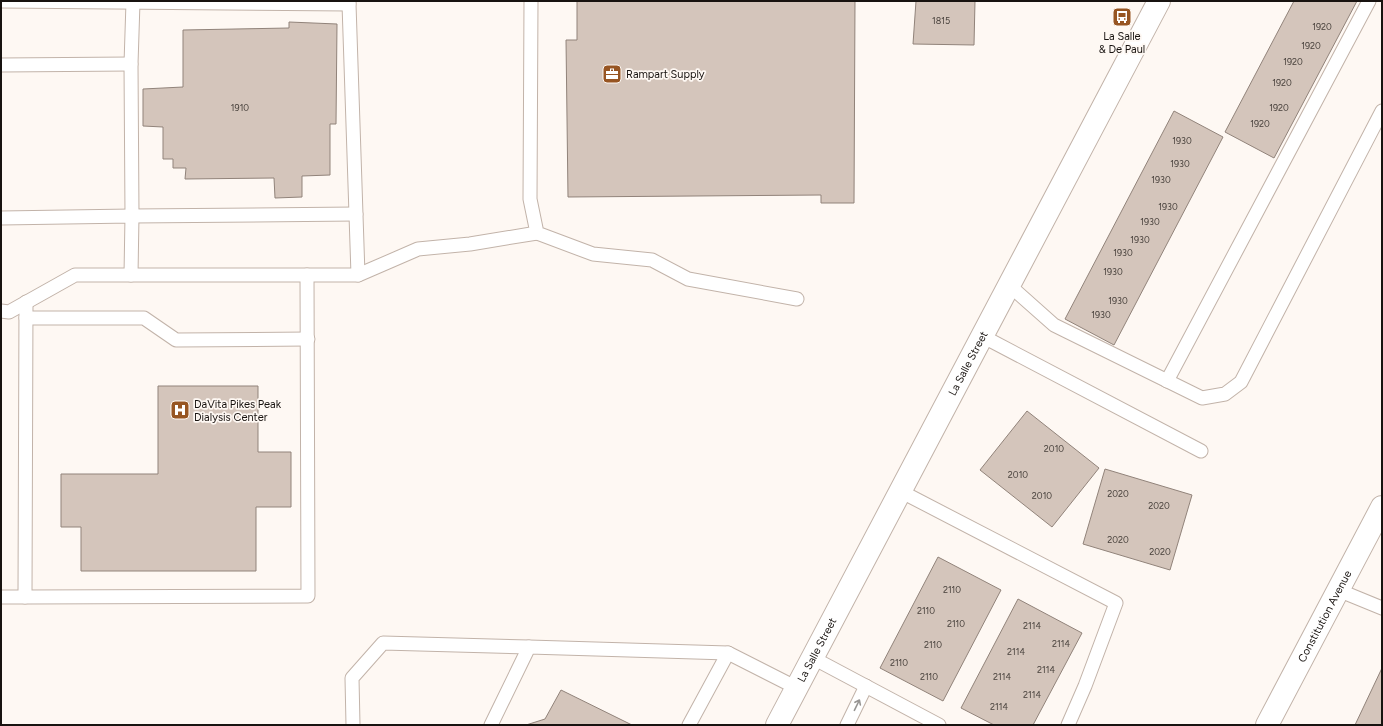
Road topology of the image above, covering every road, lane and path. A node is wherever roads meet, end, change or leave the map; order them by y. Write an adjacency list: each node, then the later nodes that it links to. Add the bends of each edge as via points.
1 (1, 1): 5 (lane)
2 (531, 1): 13 (lane, via 530,199)
3 (1159, 1): 17 (street, La Salle Street)
4 (1369, 1): 24 (lane)
5 (133, 2): 6 (lane); 7 (lane)
6 (349, 2): 10 (lane)
7 (131, 64): 8 (lane); 11 (lane)
8 (1, 65)
9 (1382, 111): 24 (lane, via 1241,382 1225,394 1202,398)
10 (356, 214): 11 (lane); 16 (lane)
11 (132, 216): 12 (lane); 14 (lane)
12 (1, 218)
13 (537, 233): 16 (lane, via 418,249); 18 (lane, via 592,254 652,260 688,279)
14 (132, 275): 15 (lane); 19 (lane, via 75,275)
15 (307, 275): 16 (lane); 23 (lane)
16 (358, 275)
17 (1009, 285): 22 (street, La Salle Street); 24 (lane, via 1054,325)
18 (797, 299)
19 (26, 302): 20 (lane, via 9,312); 21 (lane)
20 (1, 311)
21 (26, 318): 23 (lane, via 144,318 176,340); 30 (lane)
22 (982, 336): 25 (lane); 26 (street, La Salle Street)
23 (308, 339): 30 (lane, via 308,596)
24 (1167, 381)
25 (1201, 451)
26 (900, 492): 34 (street, La Salle Street); 43 (lane, via 1116,603)
27 (1382, 507): 28 (street, Constitution Avenue)
28 (1338, 590): 31 (lane); 44 (street, Constitution Avenue)
29 (1, 597): 30 (lane)
30 (25, 597)
31 (1382, 608)
32 (529, 647): 33 (lane); 37 (lane, via 383,643 352,678); 38 (lane)
33 (728, 653): 36 (lane); 39 (lane)
34 (813, 658): 35 (lane); 36 (street, La Salle Street)
35 (866, 686): 41 (lane, one-way to 35); 42 (lane)
36 (797, 688): 40 (street, La Salle Street)
37 (353, 725)
38 (491, 725)
39 (689, 725)
40 (777, 725)
41 (847, 725)
42 (939, 725)
43 (1068, 725)
44 (1267, 725)

